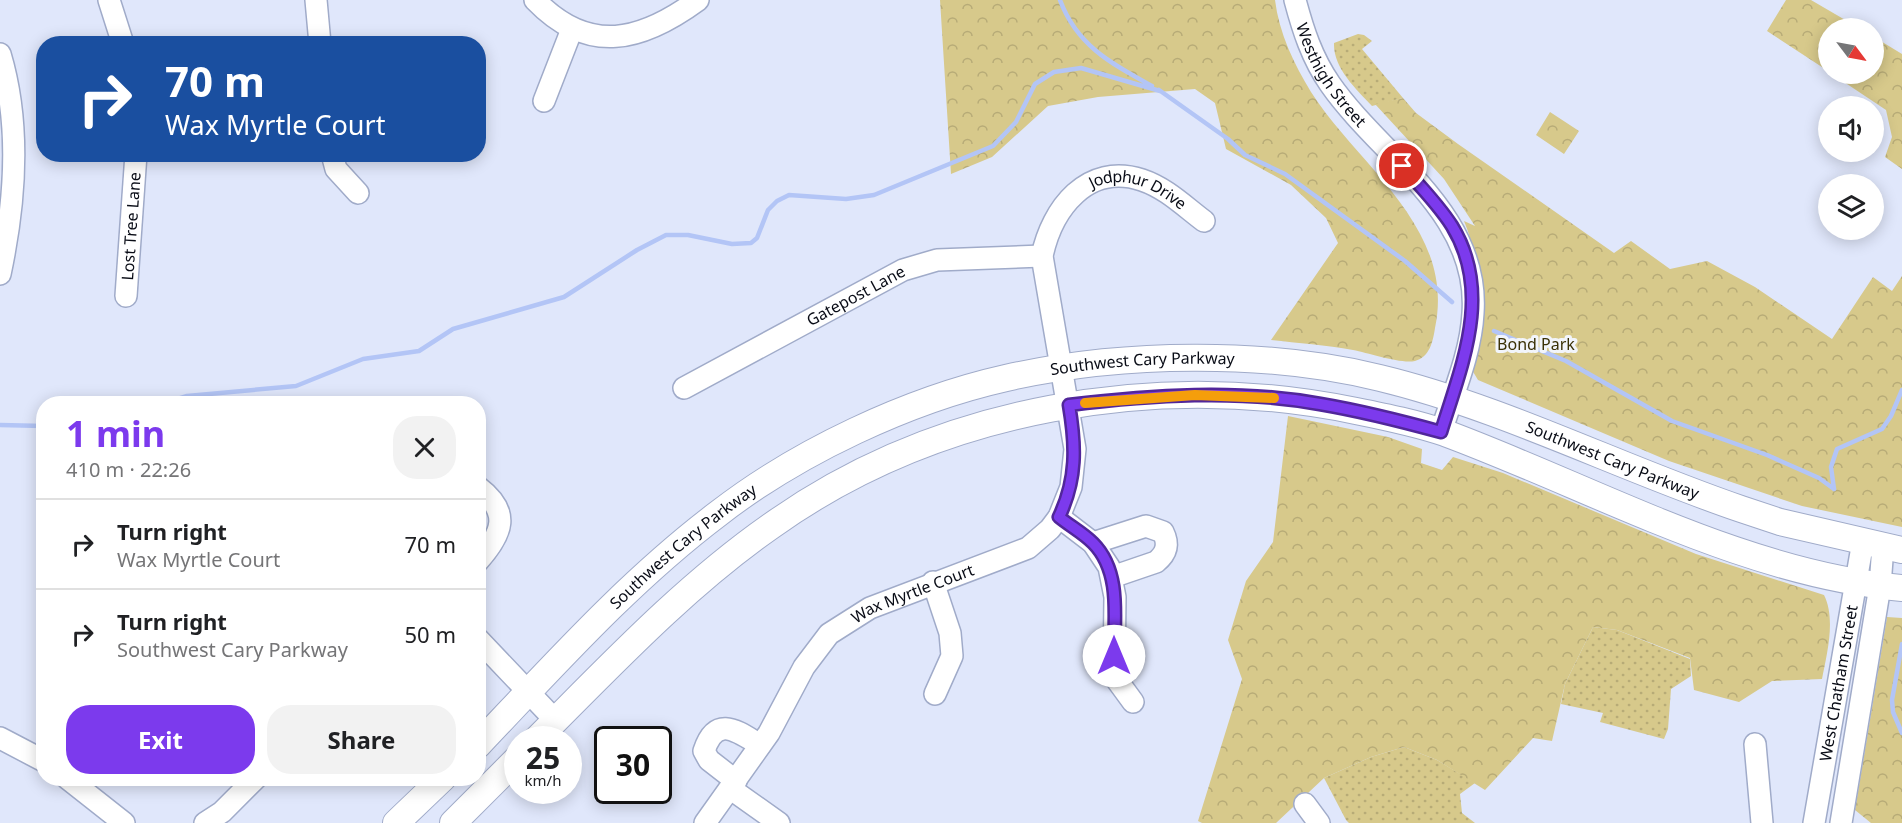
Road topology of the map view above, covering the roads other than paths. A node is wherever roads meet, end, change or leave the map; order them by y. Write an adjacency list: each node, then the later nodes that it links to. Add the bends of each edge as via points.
1 (109, 0): 7 (street)
2 (316, 0): 8 (street)
3 (535, 0): 6 (street)
4 (698, 0): 6 (street, via 671,20 632,36)
5 (1295, 0): 20 (street, Westhigh Street, via 1308,42 1331,84 1439,207 1460,240 1470,271 1473,312 1469,343)
6 (572, 29): 10 (street)
7 (120, 36)
8 (319, 36)
9 (0, 54): 16 (street, via 9,100 13,158 8,236)
10 (544, 101)
11 (135, 162): 17 (street, Lost Tree Lane)
12 (334, 162): 13 (street)
13 (358, 193)
14 (1204, 221): 15 (street, Jodphur Drive, via 1157,187 1140,180 1111,178 1084,187 1061,206 1047,233)
15 (1042, 256): 18 (street, Jodphur Drive); 19 (street, Gatepost Lane, via 937,260 903,270)
16 (0, 274)
17 (126, 296)
18 (1063, 369): 20 (main road, Southwest Cary Parkway, via 1164,359 1282,362 1378,377); 21 (street, Wax Myrtle Court); 33 (main road, Southwest Cary Parkway, via 1007,377 952,393 859,430 784,470 722,510 684,541)
19 (684, 388)
20 (1451, 398): 22 (street, Westhigh Street); 26 (main road, Southwest Cary Parkway, via 1703,496 1780,522)
21 (1069, 405): 22 (main road, Southwest Cary Parkway, via 1184,396 1274,398 1319,403); 24 (street, Wax Myrtle Court, via 1074,471); 36 (main road, Southwest Cary Parkway, via 947,436 872,466 801,506 717,566 661,615)
22 (1441, 432): 29 (main road, Southwest Cary Parkway, via 1713,542)
23 (486, 495): 27 (street, via 501,518 498,534)
24 (1059, 517): 25 (street); 30 (street, Wax Myrtle Court, via 1028,548)
25 (1093, 543): 28 (street); 28 (street, via 1146,526 1163,532 1167,540 1162,557)
26 (1883, 546): 29 (street, West Chatham Street); 31 (street, West Chatham Street)
27 (486, 550)
28 (1112, 577): 35 (street, via 1114,676)
29 (1855, 581): 31 (main road, Southwest Cary Parkway); 57 (street, West Chatham Street)
30 (933, 582): 34 (street, via 950,633 952,656); 41 (street, Wax Myrtle Court, via 870,608 829,634 804,667)
31 (1891, 587): 58 (street, West Chatham Street)
32 (486, 647): 33 (street)
33 (529, 691): 36 (street); 38 (main road, Southwest Cary Parkway)
34 (935, 694)
35 (1133, 702)
36 (555, 720): 37 (main road, Southwest Cary Parkway)
37 (549, 726)
38 (486, 737)
39 (0, 738): 42 (street)
40 (1755, 744): 56 (street)
41 (760, 745): 44 (street, Wax Myrtle Court); 44 (street, via 732,728 715,732 708,739 704,751 709,760)
42 (36, 757)
43 (504, 772): 52 (main road)
44 (734, 785): 53 (street, Wax Myrtle Court); 54 (street)
45 (77, 786): 49 (street)
46 (248, 786): 50 (street)
47 (435, 786): 51 (main road)
48 (1305, 804): 55 (street)
49 (124, 823)
50 (205, 823)
51 (396, 823)
52 (453, 823)
53 (705, 823)
54 (779, 823)
55 (1319, 823)
56 (1762, 823)
57 (1814, 823)
58 (1841, 823)

